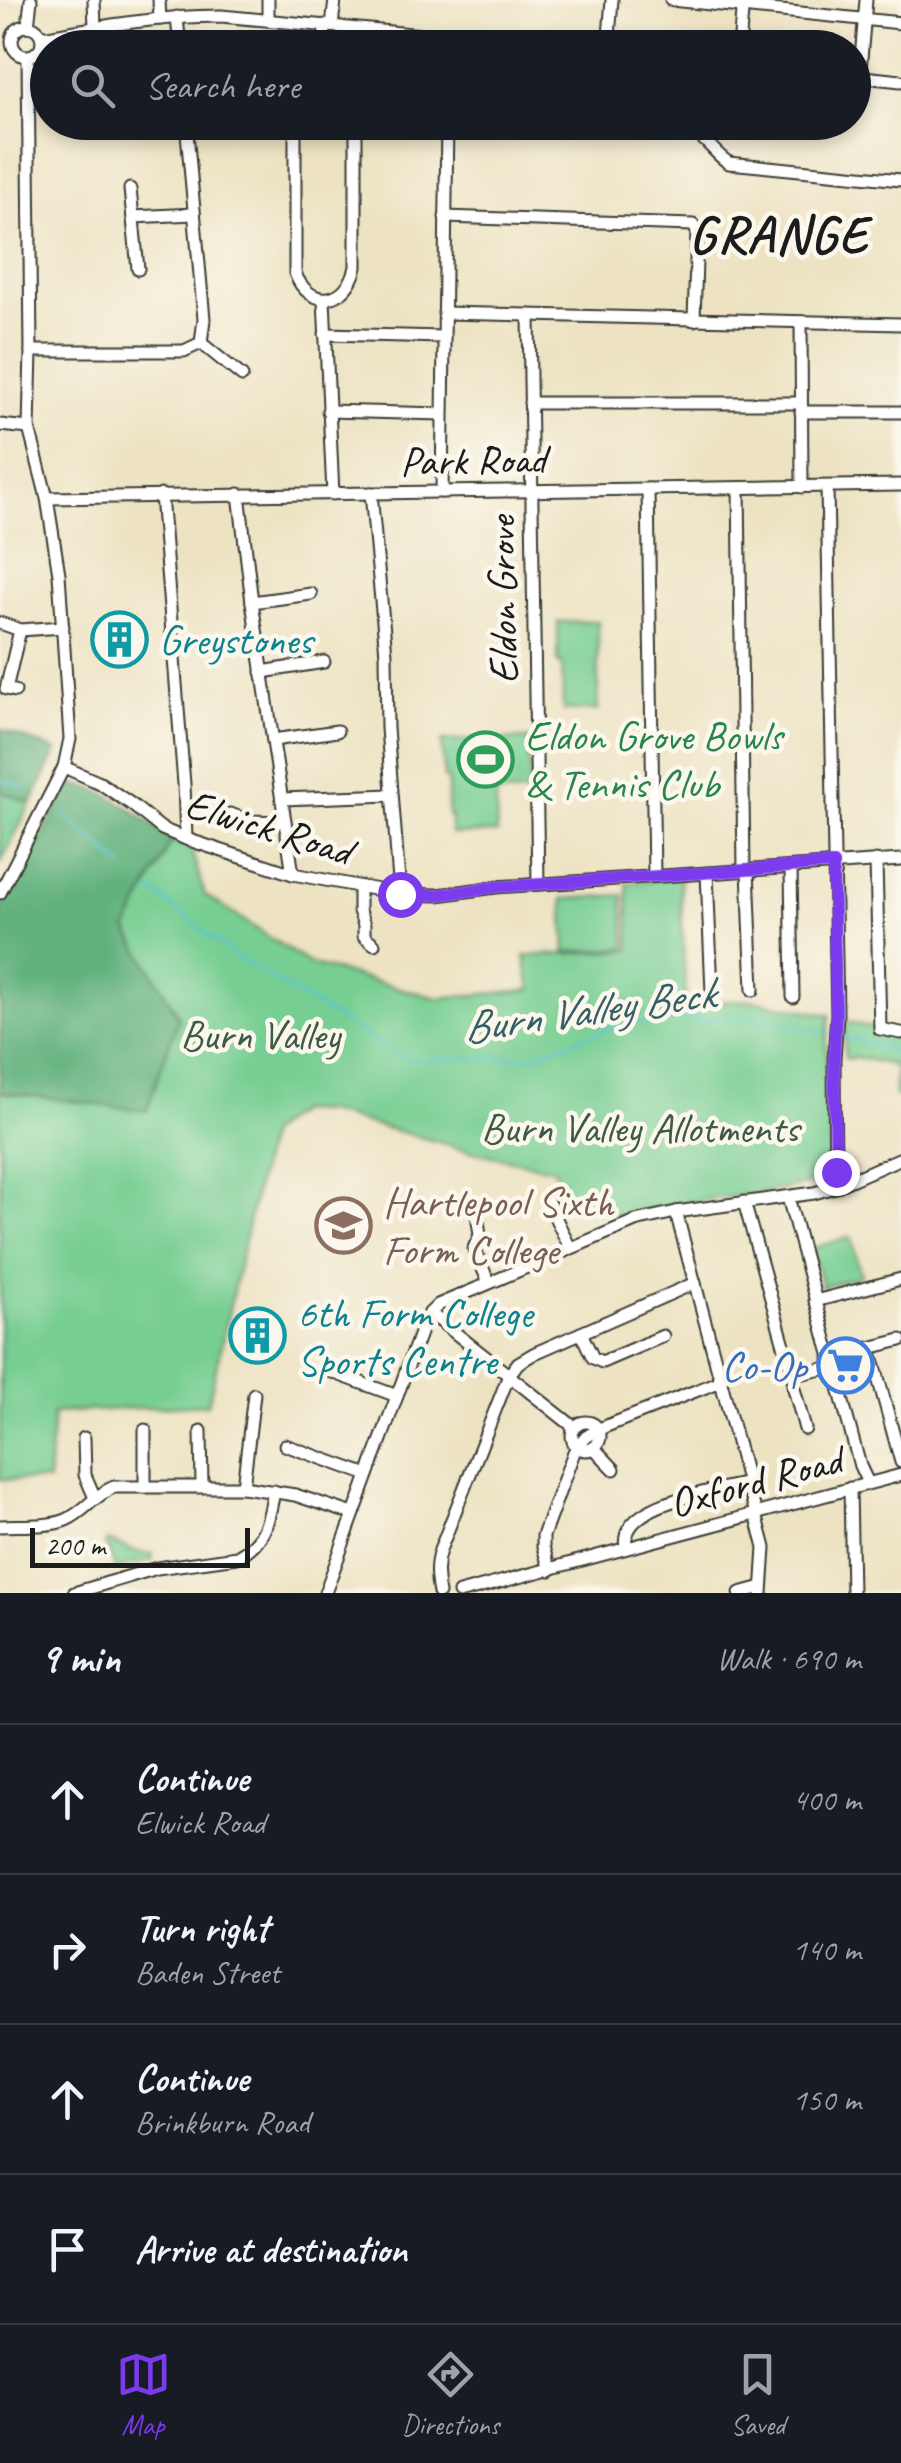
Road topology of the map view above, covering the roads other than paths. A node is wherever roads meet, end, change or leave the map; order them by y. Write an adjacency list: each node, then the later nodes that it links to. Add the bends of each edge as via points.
1 (31, 0): 15 (street)
2 (94, 0): 17 (street)
3 (159, 0): 11 (street)
4 (268, 0): 13 (street)
5 (335, 0): 16 (street)
6 (612, 0): 23 (street)
7 (671, 0): 9 (street)
8 (866, 0): 12 (street)
9 (742, 3): 12 (street); 24 (street)
10 (177, 17): 11 (street); 13 (street); 20 (street)
11 (160, 19): 17 (street)
12 (865, 19): 14 (street); 25 (street)
13 (268, 20): 16 (street)
14 (901, 23)
15 (28, 26): 18 (street); 26 (street)
16 (328, 26): 21 (street); 22 (street)
17 (95, 27): 19 (street)
18 (37, 30)
19 (79, 30)
20 (178, 30)
21 (327, 30)
22 (358, 30)
23 (610, 30)
24 (740, 30)
25 (863, 30)
26 (6, 41): 27 (street)
27 (28, 57): 50 (street)
28 (871, 78): 29 (street)
29 (901, 81)
30 (188, 140): 37 (street)
31 (294, 140): 41 (street, via 294,273 304,290)
32 (356, 140): 41 (street, via 356,267 342,292)
33 (446, 140): 39 (street)
34 (704, 140): 35 (street, via 729,163)
35 (901, 180)
36 (130, 189): 38 (street)
37 (194, 214): 38 (street); 49 (street)
38 (133, 217): 40 (street)
39 (444, 218): 42 (street); 44 (street, via 693,225)
40 (138, 269)
41 (324, 299): 47 (street)
42 (444, 313): 43 (street); 48 (street)
43 (528, 316): 44 (street); 52 (street, Eldon Grove)
44 (694, 320): 45 (street)
45 (802, 322): 46 (street); 53 (street)
46 (901, 324)
47 (324, 334): 48 (street); 54 (street)
48 (444, 337): 56 (street)
49 (201, 343): 50 (street, via 184,351); 51 (street)
50 (30, 351): 58 (street)
51 (242, 376)
52 (530, 403): 53 (street); 64 (street, Eldon Grove)
53 (801, 408): 55 (street); 60 (street)
54 (328, 411): 56 (street); 67 (street)
55 (901, 412)
56 (442, 414): 65 (street)
57 (0, 426): 58 (street)
58 (29, 428): 70 (street)
59 (901, 485): 61 (street, Park Road)
60 (802, 487): 61 (street, Park Road); 62 (street, Park Road)
61 (828, 487): 89 (street)
62 (739, 488): 63 (street, Park Road); 91 (street)
63 (648, 489): 64 (street, Park Road); 94 (street)
64 (532, 491): 65 (street, Park Road); 95 (street, Eldon Grove)
65 (442, 492): 68 (street, Park Road)
66 (239, 494): 67 (street, Park Road); 69 (street, Park Road); 72 (street)
67 (333, 494): 68 (street, Park Road)
68 (371, 494): 82 (street)
69 (161, 495): 70 (street, Park Road); 86 (street)
70 (47, 498): 74 (street)
71 (311, 594): 72 (street)
72 (252, 602): 77 (street)
73 (0, 623): 75 (street)
74 (63, 626): 75 (street); 81 (street, via 70,739)
75 (20, 630): 78 (street)
76 (324, 662): 77 (street)
77 (262, 672): 80 (street)
78 (7, 689)
79 (337, 731): 80 (street)
80 (272, 740): 83 (street)
81 (64, 767): 86 (street, Elwick Road, via 100,782); 97 (street)
82 (392, 795): 83 (street); 98 (street)
83 (282, 799): 85 (street)
84 (235, 813): 85 (street, via 251,821)
85 (285, 822): 93 (street)
86 (186, 840): 93 (street, Elwick Road)
87 (901, 860): 88 (street, Elwick Road)
88 (876, 862): 89 (street, Elwick Road); 103 (street, via 880,1029)
89 (833, 864): 90 (street, Elwick Road); 105 (street)
90 (791, 868): 91 (street, Elwick Road); 102 (street)
91 (746, 870): 92 (street, Elwick Road); 100 (street)
92 (707, 873): 94 (street, Elwick Road); 101 (street)
93 (292, 874): 96 (street, Elwick Road)
94 (654, 876): 95 (street, Elwick Road)
95 (538, 884): 98 (street, Elwick Road)
96 (359, 888): 98 (street, Elwick Road); 99 (street)
97 (0, 893)
98 (400, 894)
99 (365, 940)
100 (753, 990)
101 (712, 992)
102 (794, 997)
103 (901, 1032)
104 (901, 1158): 105 (street)
105 (835, 1187): 106 (street)
106 (788, 1197): 108 (street); 115 (street)
107 (547, 1200): 111 (street)
108 (744, 1202): 110 (street); 124 (street)
109 (467, 1207): 113 (street, via 477,1214 474,1248)
110 (676, 1212): 111 (street); 114 (street)
111 (570, 1248): 113 (street)
112 (901, 1279): 115 (street)
113 (489, 1283): 116 (street, via 438,1305)
114 (695, 1283): 117 (street); 125 (street)
115 (815, 1301): 121 (street)
116 (427, 1319): 123 (street); 127 (street)
117 (581, 1332): 118 (street, via 593,1358 602,1362); 123 (street, via 534,1353)
118 (662, 1336)
119 (901, 1340): 120 (street)
120 (870, 1348): 121 (street); 137 (street)
121 (832, 1363): 124 (street); 142 (street)
122 (332, 1372): 127 (street)
123 (509, 1374): 128 (street); 157 (street, via 436,1562)
124 (794, 1375): 130 (street)
125 (721, 1382): 129 (street); 141 (street)
126 (254, 1394): 145 (street)
127 (397, 1396): 139 (street)
128 (574, 1427): 129 (street, via 586,1422); 135 (street)
129 (599, 1429): 135 (street); 136 (street)
130 (805, 1429)
131 (146, 1430): 144 (street)
132 (201, 1432): 143 (street)
133 (84, 1438): 148 (street, via 85,1475)
134 (285, 1444): 139 (street)
135 (576, 1448): 136 (street); 153 (street, via 543,1536)
136 (594, 1448): 138 (street)
137 (901, 1462)
138 (614, 1469)
139 (368, 1475): 149 (street)
140 (901, 1475): 142 (street, Oxford Road)
141 (748, 1483): 150 (street); 152 (street, Oxford Road, via 646,1512 628,1529)
142 (868, 1484): 146 (street, Oxford Road)
143 (202, 1486): 144 (street); 145 (street)
144 (145, 1487): 148 (street, via 114,1487)
145 (243, 1487): 147 (street)
146 (850, 1488): 150 (street, Oxford Road); 160 (street)
147 (274, 1491): 149 (street); 156 (street, via 262,1537 238,1557 158,1568)
148 (95, 1498): 151 (street, via 65,1520)
149 (353, 1514): 155 (street)
150 (756, 1514): 152 (street, Oxford Road); 154 (street, via 766,1556)
151 (0, 1526)
152 (626, 1548): 153 (street, Oxford Road)
153 (550, 1570): 158 (street, Oxford Road)
154 (762, 1590): 159 (street)
155 (324, 1591)
156 (74, 1593)
157 (439, 1593)
158 (459, 1593)
159 (740, 1593)
160 (852, 1593)

